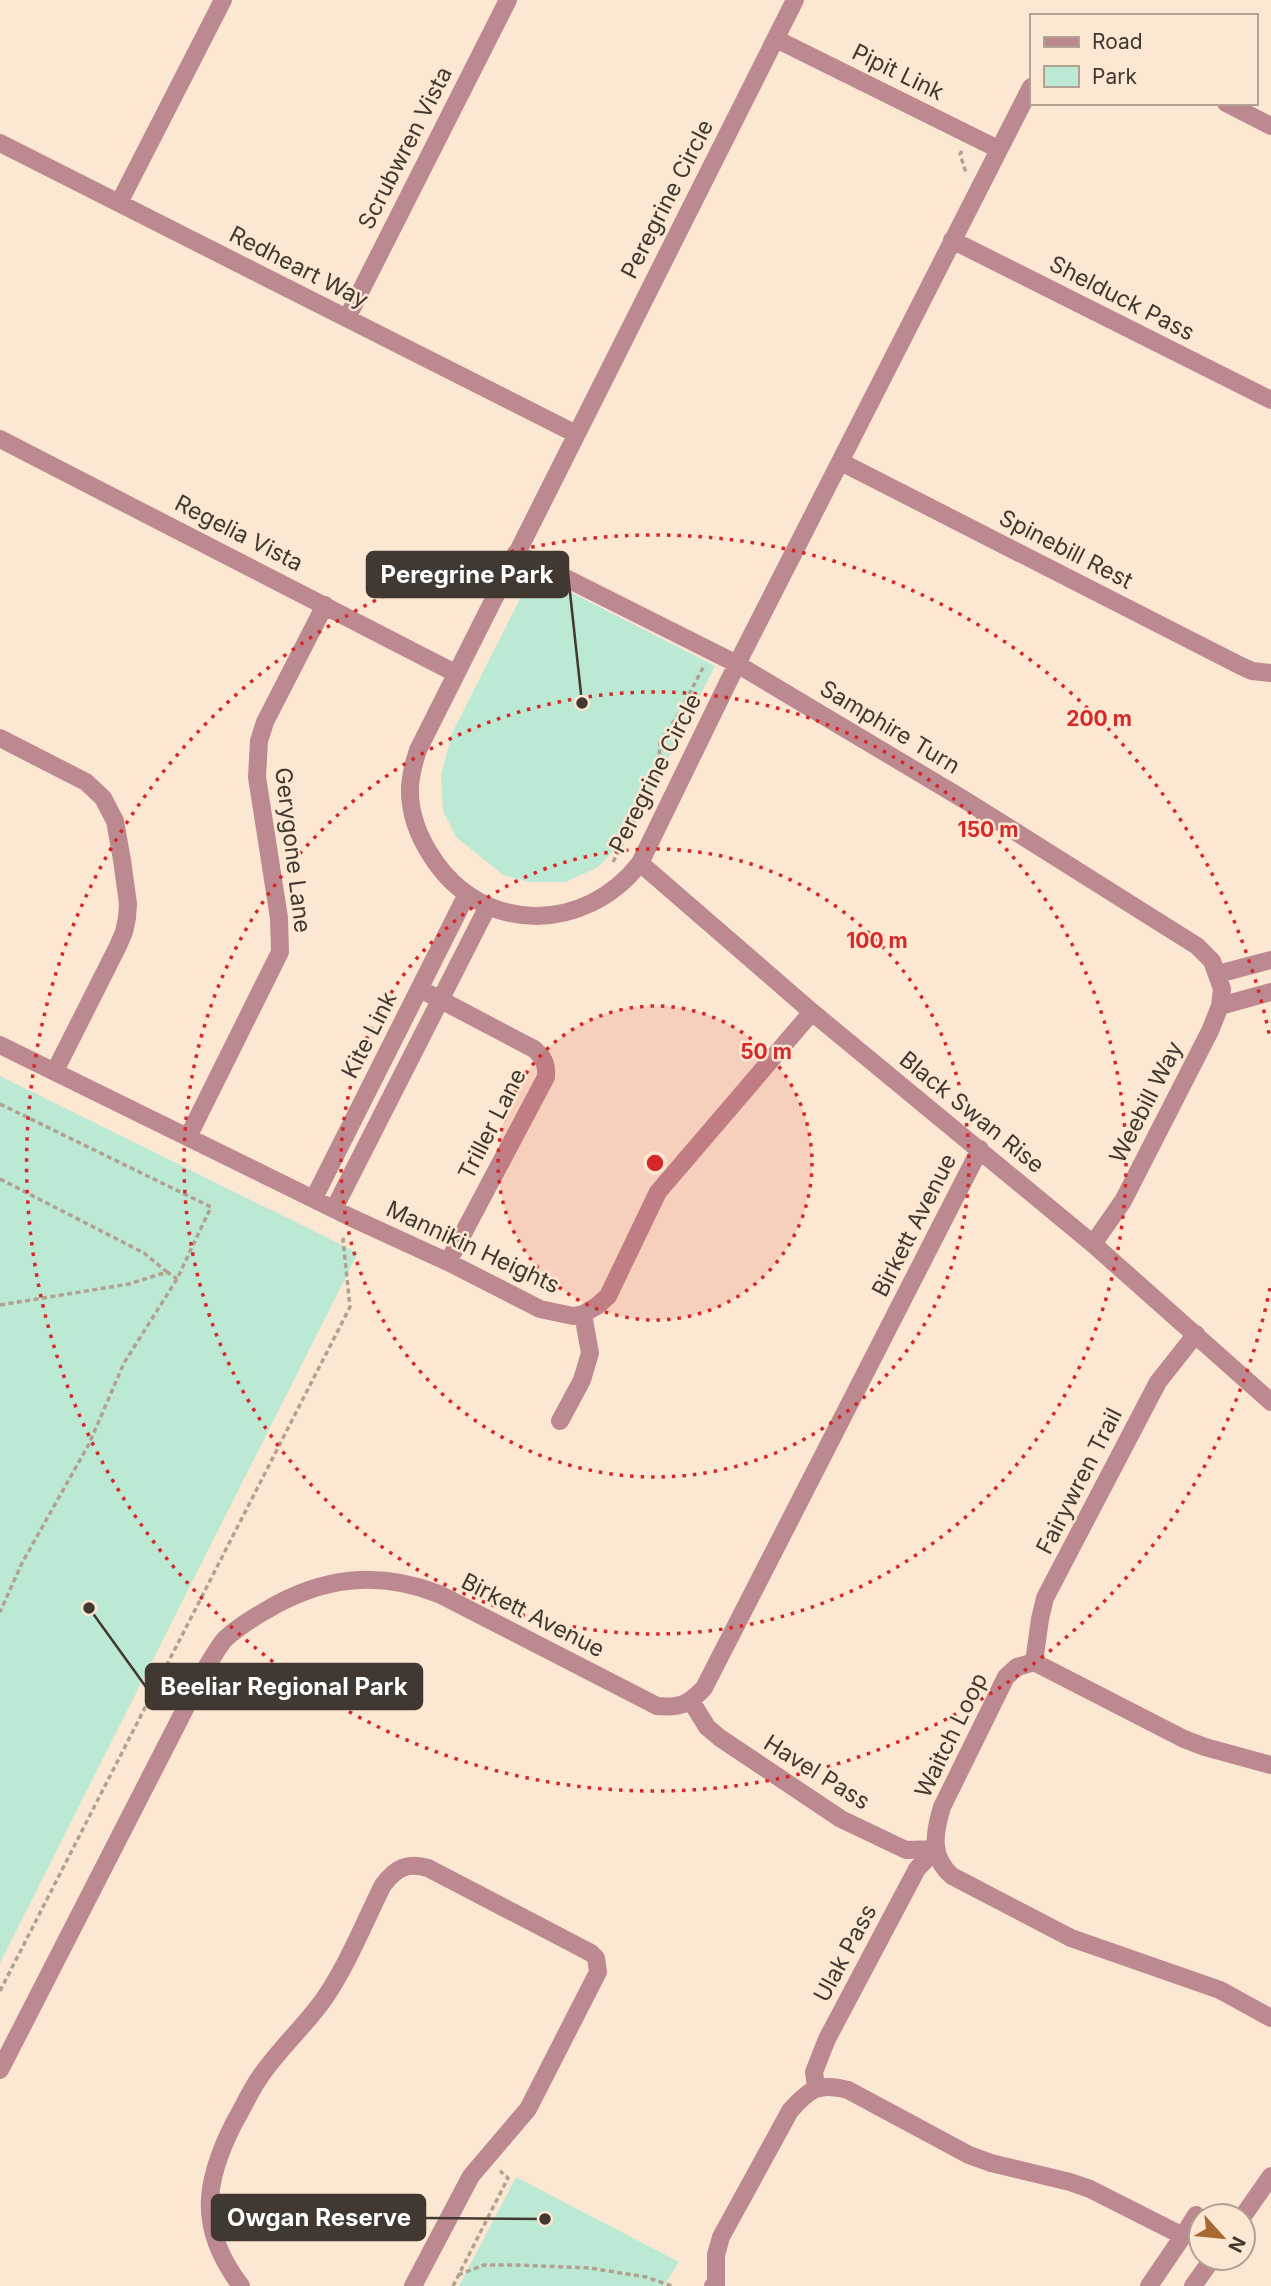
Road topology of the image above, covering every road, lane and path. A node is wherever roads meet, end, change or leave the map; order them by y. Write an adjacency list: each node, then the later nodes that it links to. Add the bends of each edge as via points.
1 (223, 0): 10 (street)
2 (508, 0): 12 (street, Scrubwren Vista)
3 (795, 0): 4 (street, Peregrine Circle)
4 (776, 39): 9 (street, Pipit Link); 14 (street, Peregrine Circle)
5 (1030, 90): 9 (street, Peregrine Circle)
6 (1230, 105): 7 (street)
7 (1271, 126)
8 (0, 143): 10 (street, Redheart Way)
9 (998, 149): 11 (street, Peregrine Circle)
10 (119, 203): 12 (street, Redheart Way)
11 (952, 240): 13 (street, Shelduck Pass); 16 (street, Peregrine Circle)
12 (346, 318): 14 (street, Redheart Way)
13 (1271, 400)
14 (576, 434): 17 (street, Peregrine Circle)
15 (0, 439): 18 (street, Regelia Vista)
16 (841, 462): 19 (street, Peregrine Circle); 21 (street, Spinebill Rest, via 1239,665)
17 (516, 553): 19 (street, Samphire Turn); 20 (street, Peregrine Circle)
18 (326, 605): 20 (street, Regelia Vista); 36 (street, Gerygone Lane, via 259,741 257,777 280,952)
19 (737, 664): 23 (street, Peregrine Circle); 27 (street, Samphire Turn, via 1185,939 1212,961)
20 (455, 673): 24 (street, Peregrine Circle, via 418,750 410,789 423,843 438,868)
21 (1271, 673)
22 (0, 738): 34 (street, via 95,790 110,809 122,860 128,904 124,932)
23 (640, 863): 25 (street, Peregrine Circle, via 607,895 569,911 528,916); 32 (street, Black Swan Rise)
24 (467, 894): 25 (street, Peregrine Circle); 28 (street, Kite Link)
25 (488, 906): 30 (street, Kite Link)
26 (1271, 960): 27 (street)
27 (1218, 974): 31 (street, Weebill Way)
28 (420, 989): 30 (street, Triller Lane); 39 (street, Kite Link)
29 (1271, 992): 31 (street)
30 (439, 1000): 40 (street, Kite Link); 43 (street, Triller Lane, via 534,1049 544,1057 547,1068)
31 (1220, 1006): 42 (street, Weebill Way, via 1123,1201)
32 (812, 1012): 37 (street, Black Swan Rise); 47 (street, Mannikin Heights, via 658,1192 608,1296)
33 (0, 1045): 34 (street, Mannikin Heights)
34 (55, 1071): 36 (street, Mannikin Heights)
35 (0, 1104): 45 (path, via 211,1207)
36 (188, 1137): 39 (street, Mannikin Heights)
37 (981, 1149): 42 (street, Black Swan Rise); 53 (street, Birkett Avenue, via 704,1688)
38 (0, 1179): 44 (path, via 144,1253)
39 (314, 1198): 40 (street, Mannikin Heights)
40 (334, 1209): 41 (street, Mannikin Heights)
41 (352, 1218): 43 (street, Mannikin Heights); 56 (path, via 343,1240 350,1307)
42 (1093, 1244): 48 (street, Black Swan Rise)
43 (448, 1262): 47 (street, Mannikin Heights, via 540,1310)
44 (167, 1272): 45 (path); 46 (path, via 129,1284)
45 (177, 1279): 51 (path, via 124,1363 89,1444)
46 (0, 1305)
47 (583, 1314): 50 (street, via 590,1353 582,1381)
48 (1196, 1334): 49 (street, Black Swan Rise); 52 (street, Fairywren Trail, via 1158,1382 1045,1598)
49 (1271, 1402)
50 (560, 1421)
51 (0, 1612)
52 (1034, 1662): 54 (street, via 1184,1739); 55 (street, Waitch Loop, via 1011,1670 998,1690 942,1807)
53 (691, 1701): 55 (street, Havel Pass, via 720,1738 841,1819 906,1850); 58 (street, Birkett Avenue, via 657,1706 415,1585 343,1581 278,1603 224,1641 207,1666)
54 (1271, 1765)
55 (936, 1849): 57 (street, via 943,1868 952,1876 1071,1938 1220,1990); 59 (street, Ulak Pass, via 918,1869 827,2039 814,2072)
56 (0, 1991)
57 (1271, 2018)
58 (0, 2070)
59 (816, 2087): 64 (street, via 848,2090 969,2155 1080,2186); 70 (street, via 790,2111 721,2237)
60 (484, 2160): 65 (path, via 508,2178); 66 (street, via 528,2109 596,1979 596,1958 428,1868 402,1867 383,1885 323,2000 260,2077 217,2159 208,2208 221,2253); 67 (street, via 461,2192)
61 (1271, 2176): 62 (street)
62 (1253, 2202)
63 (1187, 2229): 64 (street)
64 (1182, 2236): 71 (street)
65 (458, 2275): 68 (path); 69 (path, via 484,2265 515,2264 646,2277)
66 (241, 2286)
67 (413, 2286)
68 (453, 2286)
69 (671, 2286)
70 (715, 2286)
71 (1149, 2286)

